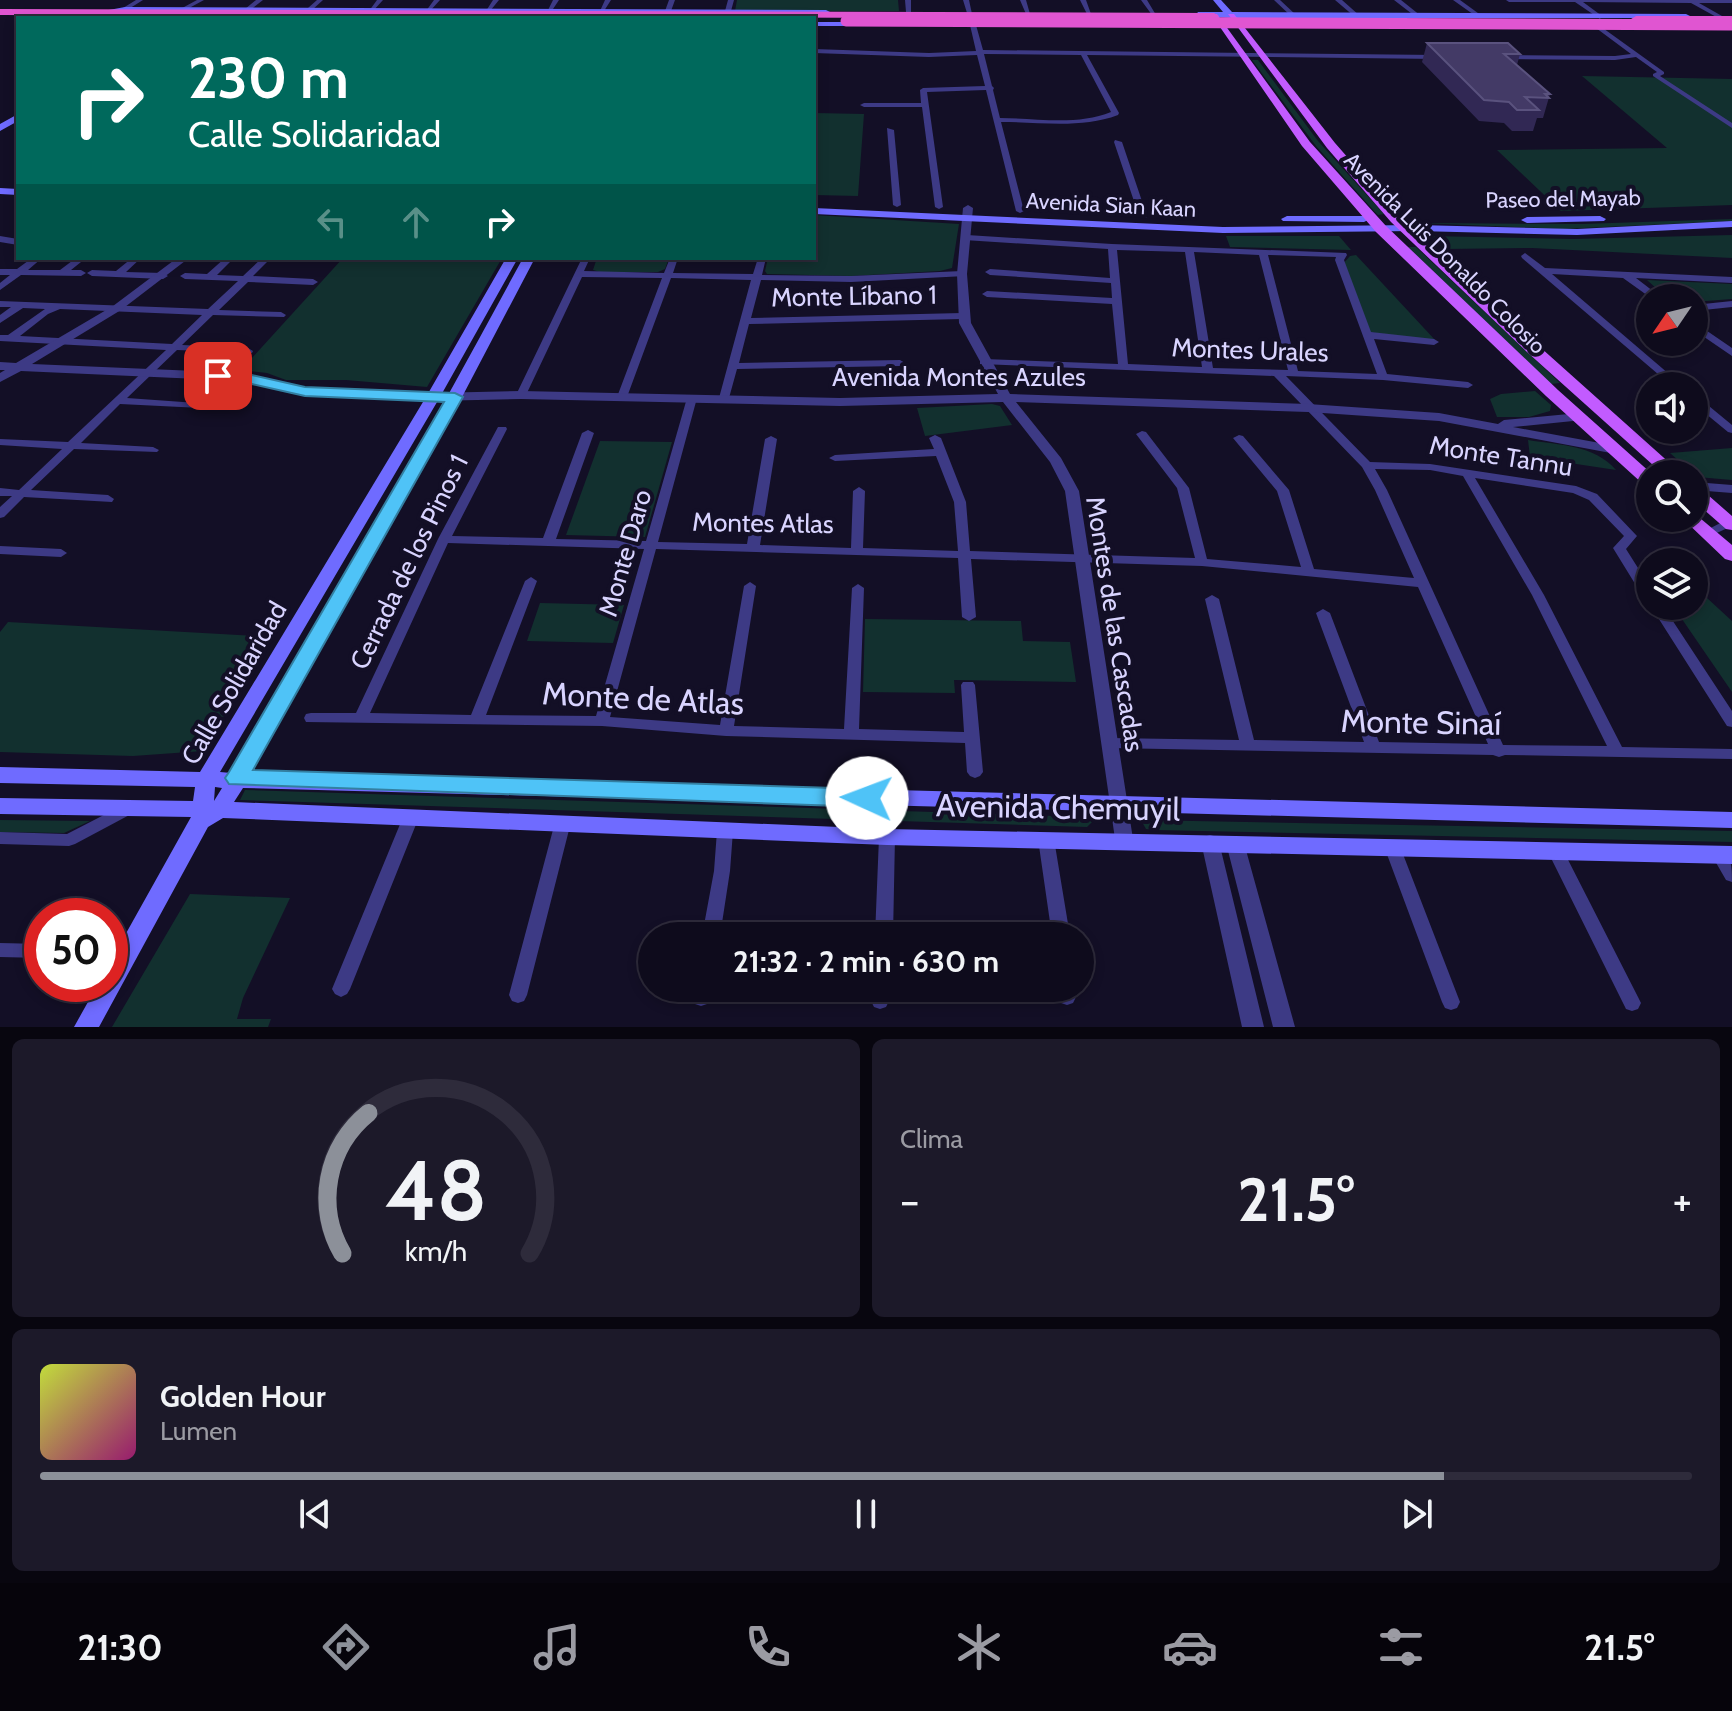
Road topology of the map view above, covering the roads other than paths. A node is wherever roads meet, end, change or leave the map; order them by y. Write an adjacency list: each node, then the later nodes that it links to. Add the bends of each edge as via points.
1 (140, 0): 28 (street)
2 (201, 0): 46 (street)
3 (260, 0): 30 (street)
4 (320, 0): 29 (street)
5 (380, 0): 31 (street)
6 (437, 0): 39 (street)
7 (496, 0): 33 (street)
8 (556, 0): 42 (street)
9 (608, 0): 35 (street)
10 (672, 0): 36 (street)
11 (731, 0): 37 (street)
12 (908, 0): 40 (street)
13 (966, 0): 43 (street)
14 (1023, 0): 44 (street)
15 (1083, 0): 45 (street)
16 (1144, 0): 48 (street)
17 (1200, 0): 50 (main road, Avenida Luis Donaldo Colosio)
18 (1217, 0): 51 (main road, Avenida Luis Donaldo Colosio)
19 (1277, 0): 52 (street)
20 (1338, 0): 53 (street)
21 (1397, 0): 54 (street)
22 (1456, 0): 55 (street)
23 (1512, 0): 24 (street); 60 (street)
24 (1576, 0): 25 (street); 56 (street)
25 (1631, 0): 26 (street); 61 (street)
26 (1692, 0): 27 (street); 62 (street)
27 (1732, 1)
28 (125, 9): 41 (main road); 46 (main road)
29 (310, 9): 30 (main road); 31 (main road)
30 (247, 10): 46 (main road); 47 (highway)
31 (371, 10): 32 (main road)
32 (400, 10): 39 (highway)
33 (488, 10): 34 (main road); 39 (main road)
34 (537, 10): 42 (highway)
35 (602, 10): 36 (main road); 42 (main road)
36 (668, 11): 37 (main road)
37 (728, 11): 40 (main road)
38 (0, 12): 41 (highway)
39 (423, 12): 42 (highway); 47 (highway)
40 (909, 12): 43 (main road)
41 (96, 13): 46 (highway)
42 (553, 13): 49 (highway)
43 (970, 13): 44 (main road)
44 (1028, 13): 45 (main road)
45 (1089, 13): 48 (main road)
46 (182, 14): 47 (highway)
47 (260, 14)
48 (1154, 15): 49 (highway); 50 (highway); 66 (main road, via 1169,21)
49 (692, 16)
50 (1214, 16): 51 (main road); 67 (main road, Avenida Luis Donaldo Colosio)
51 (1231, 16): 52 (main road); 68 (main road, Avenida Luis Donaldo Colosio)
52 (1294, 16): 53 (main road); 69 (main road, via 1291,20)
53 (1357, 16): 54 (main road)
54 (1418, 16): 55 (main road)
55 (1479, 16): 60 (main road)
56 (1600, 17): 60 (main road); 61 (main road)
57 (816, 18): 58 (highway)
58 (846, 19): 59 (highway, bridge); 60 (highway, bridge); 63 (highway)
59 (1524, 20): 61 (highway, bridge); 62 (highway, bridge)
60 (1539, 20): 61 (highway, bridge); 62 (highway, bridge)
61 (1662, 21): 62 (highway)
62 (1730, 21): 70 (main road)
63 (816, 22)
64 (816, 22): 65 (main road)
65 (973, 25): 66 (main road); 77 (street)
66 (1164, 25): 67 (main road)
67 (1222, 25): 68 (main road); 75 (main road, Avenida Luis Donaldo Colosio)
68 (1239, 25): 69 (main road); 76 (main road, Avenida Luis Donaldo Colosio)
69 (1306, 26): 70 (main road)
70 (1598, 27): 79 (street)
71 (1404, 50): 72 (street); 76 (street); 80 (street)
72 (1449, 50)
73 (816, 51): 77 (street)
74 (1493, 51): 79 (street, via 1604,50)
75 (1241, 52): 76 (street); 78 (street); 100 (main road, Avenida Luis Donaldo Colosio, via 1306,144)
76 (1259, 52): 80 (street); 99 (main road, Avenida Luis Donaldo Colosio)
77 (982, 53): 78 (street); 83 (street)
78 (1084, 55): 86 (street, via 1115,113 1107,118)
79 (1637, 55): 82 (street); 87 (street, via 1662,73 1655,75)
80 (1410, 57): 81 (street)
81 (1441, 57)
82 (1502, 57)
83 (991, 88): 85 (street, via 926,89); 86 (street)
84 (864, 105): 85 (street)
85 (923, 105): 92 (street)
86 (998, 120): 94 (street)
87 (1732, 126)
88 (890, 130): 91 (street)
89 (1118, 142): 97 (street)
90 (816, 201): 91 (main road, Avenida Sian Kaan)
91 (897, 205): 92 (main road, Avenida Sian Kaan)
92 (939, 207): 95 (main road, Avenida Sian Kaan)
93 (816, 211): 95 (main road, Avenida Sian Kaan)
94 (1020, 211): 95 (main road, Avenida Sian Kaan); 97 (main road, Avenida Sian Kaan)
95 (968, 214): 102 (main road, Avenida Sian Kaan); 103 (street, Montes de las Cascadas)
96 (1732, 215): 99 (main road, Paseo del Mayab)
97 (1143, 216): 98 (main road, Avenida Sian Kaan)
98 (1298, 219): 100 (main road, Avenida Sian Kaan); 102 (main road)
99 (1400, 223): 100 (main road, Avenida Sian Kaan); 101 (main road, Paseo del Mayab, via 1577,232); 176 (main road, Avenida Luis Donaldo Colosio)
100 (1377, 224): 102 (main road, Avenida Sian Kaan); 177 (main road, Avenida Luis Donaldo Colosio)
101 (1732, 224)
102 (1306, 231)
103 (967, 238): 105 (street); 128 (street, Montes de las Cascadas)
104 (9, 241): 106 (street)
105 (1112, 247): 107 (street); 137 (street)
106 (0, 248)
107 (1189, 250): 108 (street); 168 (street)
108 (1263, 252): 154 (street, Montes Urales, via 1343,255 1339,260); 172 (street)
109 (1525, 256): 122 (street)
110 (35, 260): 121 (street)
111 (79, 260): 124 (street)
112 (135, 260): 126 (street)
113 (182, 260): 130 (street)
114 (228, 260): 133 (street)
115 (265, 260): 136 (street)
116 (511, 260): 179 (main road, Calle Solidaridad)
117 (528, 260): 180 (main road, Calle Solidaridad)
118 (585, 260): 127 (street)
119 (673, 260): 132 (street)
120 (762, 260): 134 (street)
121 (21, 271): 123 (street); 124 (street); 140 (street)
122 (1542, 271): 129 (street); 169 (street)
123 (0, 272)
124 (63, 272): 126 (street)
125 (990, 272): 137 (street)
126 (118, 274): 130 (street)
127 (579, 274): 132 (street); 178 (street)
128 (962, 274): 134 (street); 151 (street, Montes de las Cascadas)
129 (1624, 274): 135 (street); 139 (street)
130 (163, 276): 148 (street)
131 (185, 276): 133 (street)
132 (668, 276): 134 (street); 181 (street)
133 (208, 278): 136 (street)
134 (757, 278): 153 (street)
135 (1732, 280)
136 (243, 281): 138 (street); 149 (street)
137 (1115, 281): 142 (street)
138 (313, 282)
139 (1638, 284)
140 (0, 287)
141 (987, 294): 142 (street)
142 (1117, 301): 167 (street)
143 (0, 304): 144 (street)
144 (22, 304): 146 (street); 152 (street)
145 (1732, 304): 147 (street)
146 (59, 306): 148 (street); 156 (street)
147 (1708, 307)
148 (117, 308): 149 (street); 157 (street)
149 (208, 312): 150 (street); 159 (street)
150 (281, 315)
151 (962, 316): 153 (street, Monte Líbano 1); 162 (street, Montes de las Cascadas)
152 (0, 320)
153 (746, 321): 165 (street)
154 (1367, 335): 158 (street); 173 (street, Montes Urales)
155 (1708, 335): 161 (street)
156 (5, 338): 157 (street)
157 (61, 341): 159 (street); 166 (street)
158 (1434, 342)
159 (172, 348): 160 (street); 170 (street)
160 (248, 351)
161 (1732, 353)
162 (984, 362): 167 (street, Montes Urales); 184 (street, Montes de las Cascadas)
163 (900, 363): 165 (street)
164 (0, 366): 166 (street, Avenida Montes Azules)
165 (735, 366): 183 (street)
166 (17, 367): 170 (street, Avenida Montes Azules); 174 (street)
167 (1123, 368): 168 (street, Montes Urales)
168 (1208, 371): 171 (street, Montes Urales)
169 (1661, 372)
170 (145, 373): 179 (street, Avenida Montes Azules, via 243,377 305,392); 185 (street)
171 (1277, 373): 172 (street, Montes Urales); 187 (street)
172 (1294, 374): 173 (street, Montes Urales)
173 (1383, 377): 175 (street)
174 (0, 378)
175 (1468, 385)
176 (1575, 390): 177 (main road); 192 (main road, Avenida Luis Donaldo Colosio)
177 (1552, 393): 189 (main road, Avenida Luis Donaldo Colosio)
178 (521, 395): 180 (street, Avenida Montes Azules); 181 (street, Avenida Montes Azules)
179 (433, 397): 180 (street, Avenida Montes Azules); 258 (main road, Calle Solidaridad)
180 (455, 397): 257 (main road, Calle Solidaridad)
181 (622, 397): 182 (street, Avenida Montes Azules)
182 (692, 398): 183 (street, Avenida Montes Azules); 221 (street, Monte Daro)
183 (724, 398): 184 (street, Avenida Montes Azules)
184 (1006, 398): 187 (street, Avenida Montes Azules); 228 (street, Montes de las Cascadas, via 1056,461 1072,491)
185 (116, 401): 186 (street); 200 (street)
186 (197, 406)
187 (1308, 408): 190 (street, Avenida Montes Azules); 206 (street)
188 (1708, 410): 193 (street)
189 (1579, 417): 190 (street, Avenida Montes Azules); 192 (main road); 202 (main road, Avenida Luis Donaldo Colosio)
190 (1484, 425): 202 (street, Avenida Montes Azules)
191 (502, 429): 219 (street, Cerrada de los Pinos 1)
192 (1620, 430): 205 (main road, Avenida Luis Donaldo Colosio)
193 (1732, 430)
194 (588, 433): 220 (street)
195 (1142, 434): 229 (street, via 1183,488)
196 (935, 438): 203 (street)
197 (1239, 438): 230 (street, via 1283,490)
198 (771, 439): 222 (street)
199 (0, 442): 200 (street)
200 (73, 445): 201 (street); 213 (street)
201 (153, 450)
202 (1616, 450): 207 (main road, Avenida Luis Donaldo Colosio)
203 (940, 452): 204 (street); 226 (street, via 960,502)
204 (835, 458)
205 (1656, 460)
206 (1367, 465): 208 (street, Monte Tannu); 233 (street)
207 (1636, 468)
208 (1467, 473): 231 (street, Monte Tannu, via 1593,497 1631,536 1619,548); 253 (street, via 1538,595)
209 (1708, 487): 210 (street)
210 (1732, 489)
211 (859, 491): 223 (street)
212 (0, 492): 213 (street)
213 (22, 494): 214 (street); 216 (street)
214 (108, 499)
215 (1708, 504): 217 (main road)
216 (0, 514)
217 (1731, 523): 218 (street)
218 (1708, 533): 227 (main road)
219 (444, 539): 220 (street, Montes Atlas); 241 (street, Cerrada de los Pinos 1)
220 (549, 540): 221 (street, Montes Atlas)
221 (653, 545): 222 (street, Montes Atlas); 244 (street, Monte Daro)
222 (753, 547): 223 (street, Montes Atlas)
223 (857, 549): 226 (street, Montes Atlas)
224 (0, 550): 225 (street)
225 (61, 553)
226 (966, 555): 228 (street, Montes Atlas); 238 (street)
227 (1732, 555)
228 (1082, 558): 229 (street); 249 (street, Montes de las Cascadas)
229 (1202, 562): 230 (street)
230 (1309, 572): 233 (street)
231 (1636, 575)
232 (531, 581): 243 (street)
233 (1423, 583): 252 (street)
234 (750, 586): 246 (street)
235 (858, 588): 247 (street)
236 (1212, 599): 250 (street)
237 (1323, 613): 251 (street)
238 (969, 617)
239 (1665, 620): 245 (street)
240 (968, 685): 248 (street)
241 (361, 717): 242 (street, Monte de Atlas); 243 (street, Monte de Atlas)
242 (311, 718)
243 (477, 718): 244 (street, Monte de Atlas)
244 (602, 721): 246 (street, Monte de Atlas)
245 (1732, 722)
246 (726, 731): 247 (street, Monte de Atlas)
247 (851, 735): 248 (street, Monte de Atlas)
248 (972, 738): 255 (street)
249 (1110, 743): 250 (street, Monte Sinaí); 260 (street, Montes de las Cascadas)
250 (1248, 746): 251 (street, Monte Sinaí)
251 (1374, 749): 252 (street, Monte Sinaí)
252 (1499, 752): 253 (street, Monte Sinaí)
253 (1618, 753): 254 (street, Monte Sinaí)
254 (1732, 754)
255 (975, 772)
256 (0, 775): 258 (main road, Avenida Chemuyil)
257 (237, 778): 258 (main road, Avenida Chemuyil); 260 (main road, Avenida Chemuyil); 262 (main road, Calle Solidaridad)
258 (206, 779): 262 (main road, Calle Solidaridad)
259 (0, 806): 261 (main road, Avenida Chemuyil)
260 (1119, 806): 264 (main road, Avenida Chemuyil); 270 (street, Montes de las Cascadas)
261 (130, 807): 262 (main road, Avenida Chemuyil); 268 (street, via 69,840)
262 (207, 814): 263 (main road, Avenida Chemuyil); 280 (main road)
263 (411, 817): 265 (main road, Avenida Chemuyil); 283 (street)
264 (1732, 820)
265 (562, 826): 266 (main road, Avenida Chemuyil); 284 (street)
266 (725, 831): 267 (main road, Avenida Chemuyil); 277 (street)
267 (887, 837): 269 (main road, Avenida Chemuyil); 278 (street)
268 (0, 838)
269 (1046, 839): 270 (main road, Avenida Chemuyil); 279 (street)
270 (1124, 839): 271 (main road, Avenida Chemuyil)
271 (1210, 842): 272 (main road, Avenida Chemuyil); 289 (street)
272 (1235, 843): 273 (main road, Avenida Chemuyil); 290 (street)
273 (1393, 849): 274 (main road, Avenida Chemuyil); 286 (street)
274 (1556, 852): 275 (main road, Avenida Chemuyil); 287 (street)
275 (1726, 854): 276 (street)
276 (1732, 875)
277 (713, 922)
278 (884, 922)
279 (1059, 922)
280 (128, 939)
281 (0, 950): 282 (street)
282 (24, 951)
283 (341, 989)
284 (518, 995)
285 (97, 1002): 288 (main road)
286 (1451, 1002)
287 (1632, 1003)
288 (86, 1027)
289 (1253, 1027)
290 (1284, 1027)

